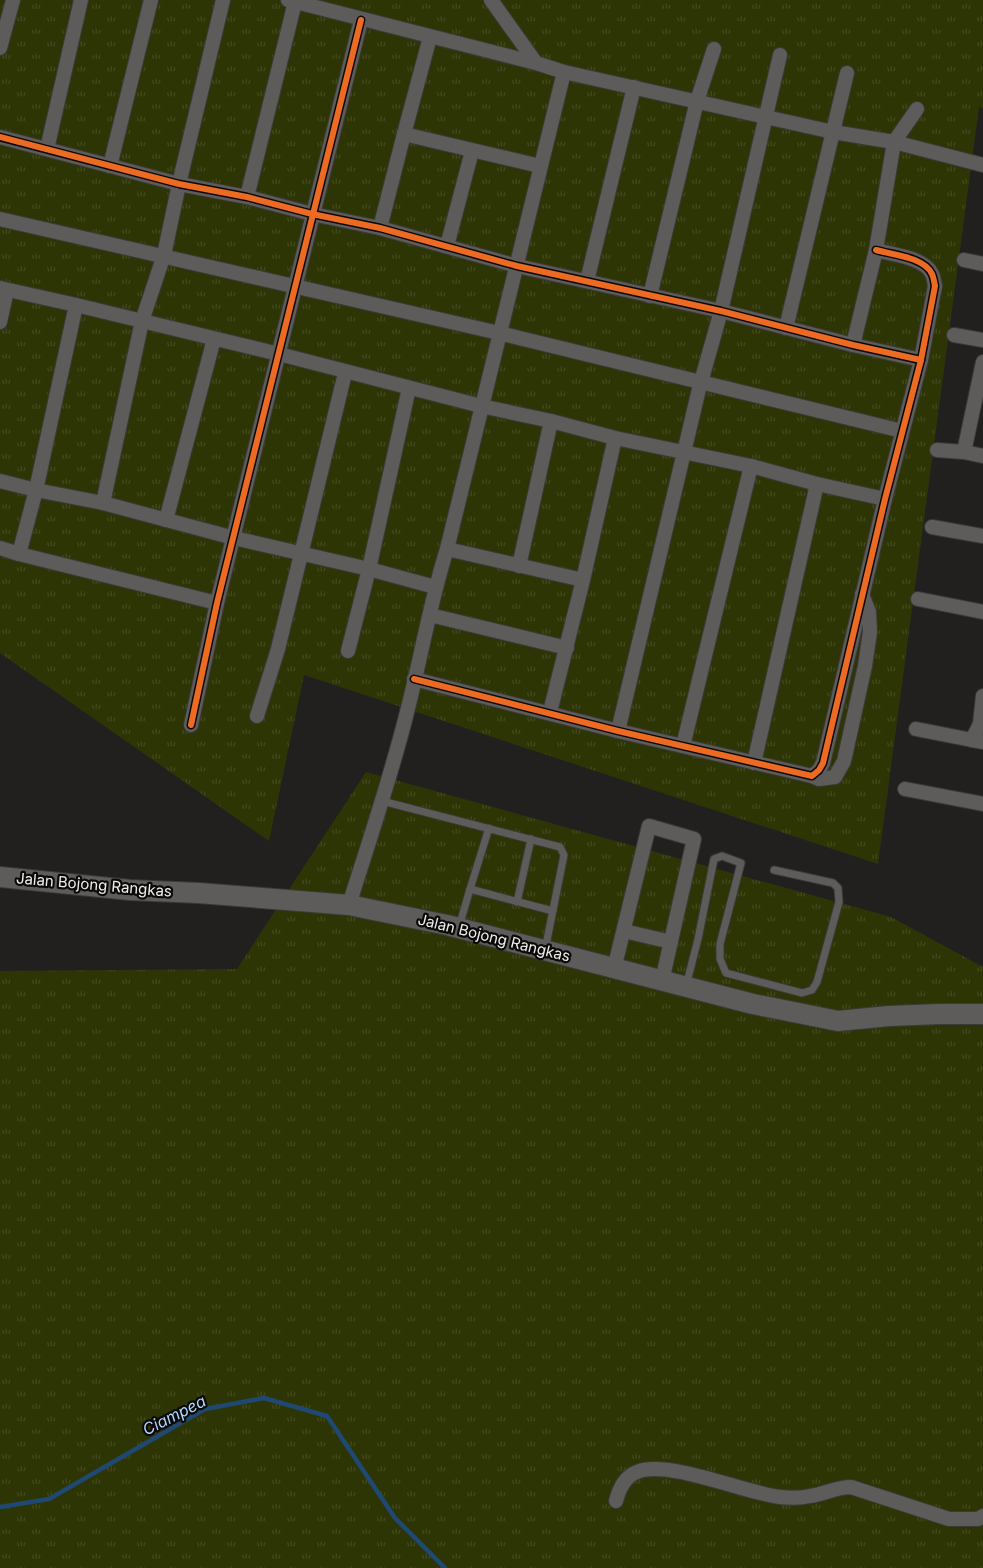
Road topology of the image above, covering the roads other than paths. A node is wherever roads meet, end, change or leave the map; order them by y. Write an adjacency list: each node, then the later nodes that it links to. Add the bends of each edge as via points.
1 (13, 0): 9 (street)
2 (81, 0): 23 (street)
3 (151, 0): 26 (street)
4 (223, 0): 28 (street)
5 (491, 0): 12 (street)
6 (291, 1): 7 (street); 29 (street)
7 (361, 20): 8 (street); 30 (street)
8 (430, 36): 12 (street); 20 (street)
9 (0, 48)
10 (714, 49): 16 (street)
11 (780, 55): 18 (street)
12 (536, 63): 13 (street)
13 (564, 72): 15 (street); 27 (street)
14 (847, 73): 19 (street)
15 (634, 87): 16 (street); 39 (street)
16 (697, 101): 18 (street); 42 (street)
17 (917, 109): 22 (street)
18 (765, 117): 19 (street); 44 (street)
19 (832, 132): 22 (street); 47 (street)
20 (404, 134): 24 (street); 32 (street)
21 (0, 137): 23 (street)
22 (894, 142): 25 (street); 34 (street)
23 (47, 149): 26 (street)
24 (472, 151): 27 (street); 33 (street)
25 (983, 165)
26 (110, 166): 28 (street)
27 (540, 166): 38 (street)
28 (179, 184): 29 (street); 35 (street)
29 (247, 197): 30 (street)
30 (312, 214): 32 (street); 40 (street)
31 (0, 219): 35 (street)
32 (380, 228): 33 (street)
33 (447, 246): 38 (street)
34 (876, 250): 52 (street); 54 (street, via 916,261 933,275 935,286)
35 (164, 255): 40 (street); 46 (street)
36 (964, 260): 37 (street)
37 (983, 264)
38 (517, 266): 39 (street); 48 (street)
39 (587, 281): 42 (street)
40 (294, 286): 48 (street); 53 (street)
41 (4, 289): 43 (street); 45 (street)
42 (650, 296): 44 (street)
43 (76, 305): 46 (street); 70 (street)
44 (720, 311): 47 (street); 57 (street)
45 (0, 322)
46 (142, 322): 50 (street); 72 (street)
47 (786, 328): 52 (street)
48 (499, 333): 57 (street); 59 (street)
49 (954, 335): 51 (street)
50 (214, 339): 53 (street); 73 (street)
51 (983, 340)
52 (853, 345): 54 (street)
53 (279, 354): 56 (street); 76 (street)
54 (920, 360): 61 (street)
55 (983, 362): 64 (street)
56 (345, 373): 58 (street); 80 (street)
57 (701, 381): 61 (street); 65 (street)
58 (409, 388): 59 (street); 82 (street)
59 (481, 406): 60 (street); 78 (street)
60 (551, 421): 62 (street); 81 (street)
61 (902, 431): 71 (street)
62 (615, 438): 65 (street); 83 (street)
63 (938, 450): 64 (street)
64 (964, 452): 66 (street)
65 (684, 453): 67 (street); 98 (street)
66 (983, 456)
67 (751, 466): 69 (street); 100 (street)
68 (0, 481): 70 (street)
69 (817, 484): 71 (street); 101 (street)
70 (36, 490): 72 (street); 79 (street)
71 (885, 499): 85 (street)
72 (103, 503): 73 (street)
73 (166, 520): 76 (street)
74 (932, 527): 75 (street)
75 (983, 536)
76 (234, 538): 80 (street); 87 (street)
77 (0, 548): 79 (street)
78 (447, 549): 81 (street); 84 (street)
79 (19, 554): 87 (street)
80 (300, 554): 82 (street); 95 (street, via 278,649)
81 (519, 566): 83 (street)
82 (369, 569): 84 (street); 91 (street)
83 (583, 580): 90 (street)
84 (435, 587): 89 (street)
85 (862, 594): 102 (street, via 823,763); 102 (street, via 869,612 870,632 844,761 835,777 819,779)
86 (918, 599): 88 (street)
87 (217, 603): 96 (street)
88 (983, 612)
89 (430, 615): 90 (street); 92 (street)
90 (567, 648): 94 (street)
91 (348, 651)
92 (414, 679): 94 (street); 104 (street)
93 (983, 696): 99 (street)
94 (550, 712): 98 (street)
95 (257, 716)
96 (191, 725)
97 (916, 728): 99 (street)
98 (618, 731): 100 (street)
99 (978, 741)
100 (683, 746): 101 (street)
101 (754, 762): 102 (street)
102 (812, 776)
103 (905, 789): 105 (street)
104 (382, 801): 106 (lane); 112 (street)
105 (983, 804)
106 (489, 828): 107 (lane); 110 (lane)
107 (531, 839): 111 (lane); 113 (lane, via 560,847 564,855)
108 (774, 870): 120 (lane, via 833,882 838,888 839,902 812,990 802,993 726,973 720,959 720,944 741,862 722,856 714,859)
109 (0, 877): 112 (main road, Jalan Bojong Rangkas, via 130,890)
110 (470, 889): 111 (lane); 114 (lane)
111 (517, 902): 113 (lane)
112 (349, 905): 114 (main road, Jalan Bojong Rangkas)
113 (553, 911): 117 (lane)
114 (459, 928): 117 (main road, Jalan Bojong Rangkas)
115 (624, 931): 116 (street); 116 (street, via 649,826 694,839); 118 (street)
116 (671, 942): 119 (street)
117 (545, 950): 118 (main road, Jalan Bojong Rangkas)
118 (614, 969): 119 (main road, Jalan Bojong Rangkas)
119 (662, 981): 120 (main road, Jalan Bojong Rangkas)
120 (686, 987): 121 (main road, Jalan Bojong Rangkas, via 838,1021 889,1016)
121 (983, 1014)
122 (616, 1501): 123 (street, via 624,1481 638,1471 654,1469 782,1497 809,1496 851,1487 950,1518 978,1519)
123 (983, 1516)

